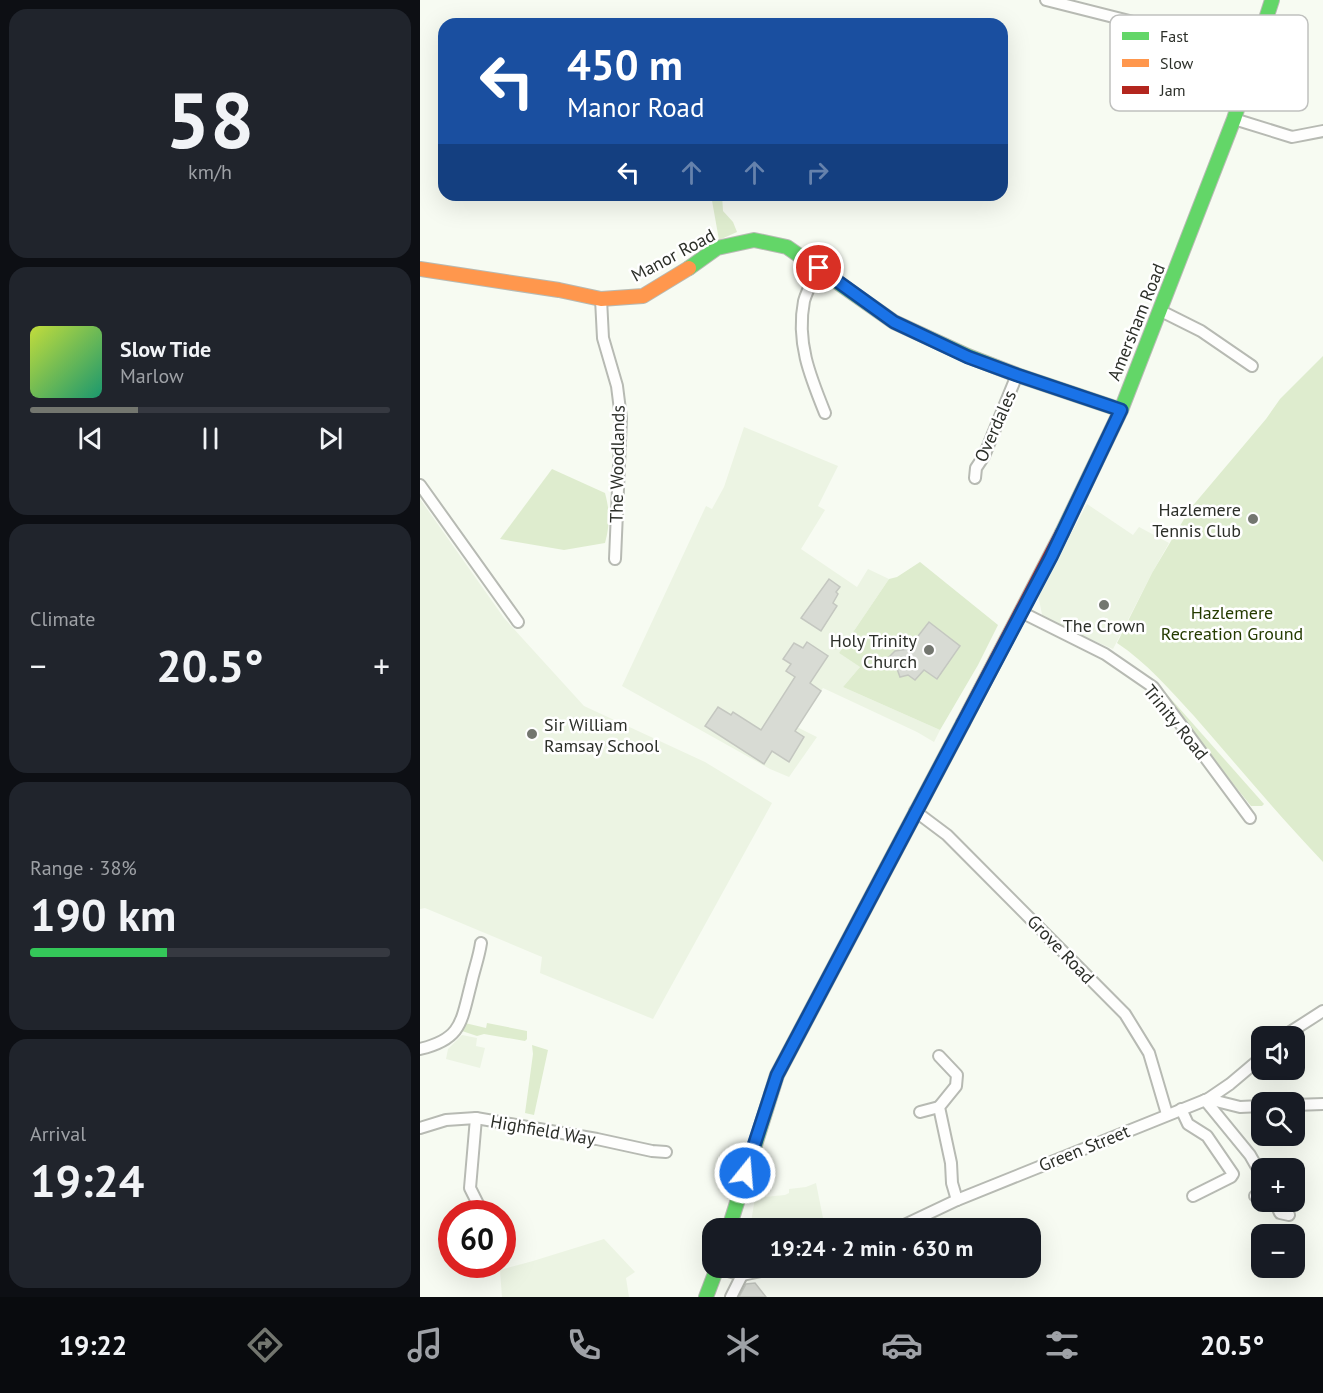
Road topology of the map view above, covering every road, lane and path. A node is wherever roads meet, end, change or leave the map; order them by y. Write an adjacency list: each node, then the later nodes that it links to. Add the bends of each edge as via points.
1 (1046, 0): 4 (street)
2 (1272, 0): 3 (main road, Amersham Road)
3 (1267, 15)
4 (1110, 16)
5 (1237, 111): 6 (main road, Amersham Road)
6 (1234, 119): 7 (street, via 1292,137); 11 (main road, Amersham Road)
7 (1323, 131)
8 (819, 268): 10 (main road, Manor Road, via 787,247 754,240 717,248 644,296); 13 (main road, Manor Road, via 894,322); 15 (street, via 804,300 801,336 808,372)
9 (420, 269): 10 (main road, Manor Road)
10 (601, 299): 18 (street, The Woodlands, via 603,338 617,386 621,418)
11 (1161, 311): 12 (street, via 1201,331); 14 (main road, Amersham Road)
12 (1252, 366)
13 (1017, 375): 14 (main road, Manor Road); 16 (street, Overdales)
14 (1121, 410): 19 (main road, Amersham Road, via 1051,557)
15 (825, 413)
16 (975, 478)
17 (420, 485): 20 (street)
18 (615, 559)
19 (1020, 612): 21 (main road, Amersham Road); 22 (street, Trinity Road, via 1105,654 1153,687)
20 (518, 622)
21 (915, 811): 36 (street, Grove Road, via 947,835 1125,1014 1149,1053); 46 (main road, Amersham Road, via 777,1075)
22 (1250, 819)
23 (481, 943): 26 (street, via 463,1017 456,1030 439,1045)
24 (1323, 1011): 25 (street)
25 (1300, 1026)
26 (420, 1049)
27 (939, 1056): 33 (street, via 957,1075 956,1086)
28 (1251, 1066): 29 (street, Green Street)
29 (1207, 1099): 32 (street); 34 (street, Green Street); 40 (street)
30 (1323, 1104): 31 (street)
31 (1305, 1105)
32 (1251, 1106)
33 (939, 1107): 35 (street); 43 (street)
34 (1181, 1109): 36 (street, Green Street); 41 (street, via 1188,1124 1207,1136 1233,1174)
35 (920, 1112)
36 (1167, 1114): 43 (street, Green Street)
37 (476, 1118): 38 (street, Highfield Way, via 446,1120); 39 (street, Highfield Way); 42 (street, via 470,1188)
38 (420, 1128)
39 (666, 1152)
40 (1252, 1158)
41 (1193, 1196)
42 (476, 1200)
43 (957, 1200): 47 (street, Green Street)
44 (1280, 1212): 45 (street)
45 (1289, 1215)
46 (732, 1218)
47 (919, 1218)
48 (713, 1278): 50 (main road)
49 (740, 1278): 51 (street)
50 (706, 1297)
51 (731, 1297)

